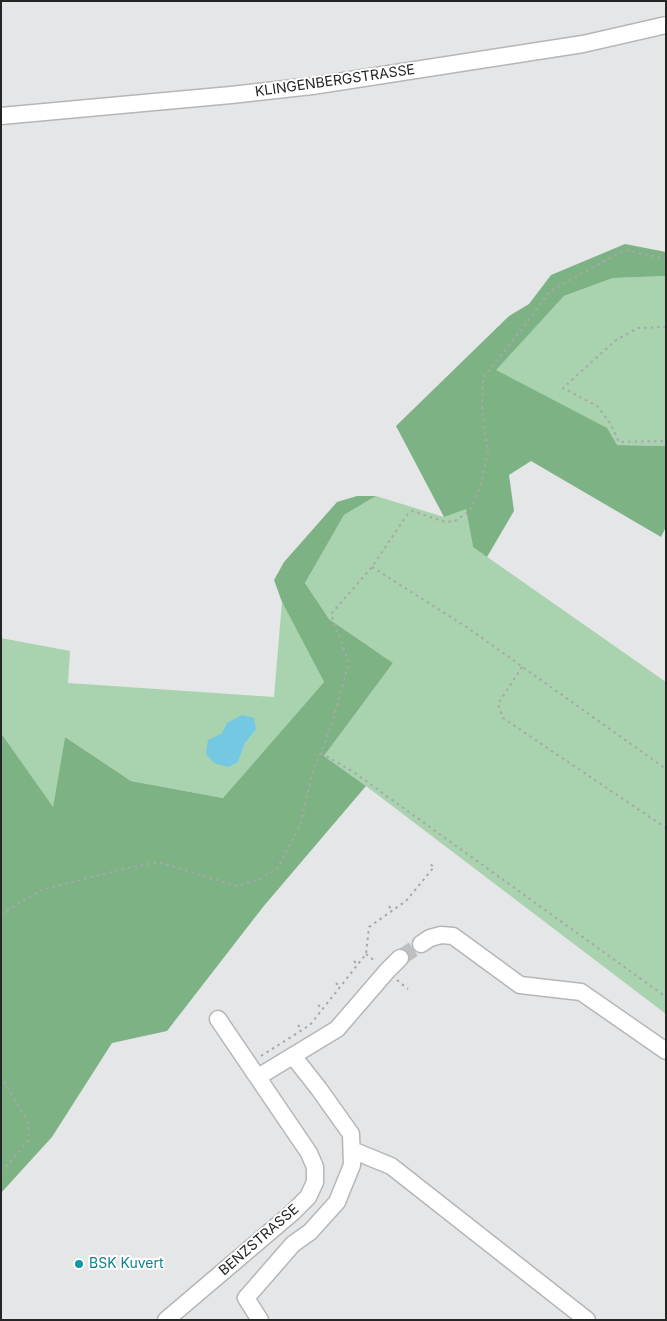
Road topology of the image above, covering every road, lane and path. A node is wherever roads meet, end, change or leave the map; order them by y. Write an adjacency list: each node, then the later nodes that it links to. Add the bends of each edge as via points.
1 (666, 25): 2 (street, KLINGENBERGSTRASSE, via 583,44 312,86)
2 (1, 116)
3 (666, 259): 6 (path, via 625,250 550,291 483,378 482,410 488,452 481,484 470,510 453,522 412,511)
4 (666, 327): 5 (path, via 638,328 616,340 563,388 597,406 619,442)
5 (666, 441)
6 (372, 567): 7 (path); 8 (path, via 331,614 349,664)
7 (522, 667): 9 (path); 10 (path, via 498,704 503,718)
8 (322, 753): 16 (path, via 313,770 300,826 277,869 260,879 237,886 158,862 41,890); 27 (path)
9 (666, 769)
10 (666, 828)
11 (430, 864): 13 (path, via 434,867)
12 (412, 886): 13 (path)
13 (416, 889): 15 (path)
14 (389, 906): 15 (path)
15 (392, 911): 18 (path)
16 (1, 914)
17 (366, 924): 18 (path)
18 (369, 927): 22 (path, via 366,954)
19 (421, 944): 33 (street, via 441,935 453,936 520,985 581,992)
20 (400, 958): 34 (street, via 337,1029)
21 (354, 961): 22 (path)
22 (358, 965): 25 (path)
23 (398, 980): 26 (path)
24 (336, 983): 25 (path)
25 (340, 987): 29 (path)
26 (408, 989)
27 (666, 997)
28 (318, 1005): 29 (path)
29 (323, 1009): 32 (path)
30 (218, 1019): 35 (street, BENZSTRASSE)
31 (298, 1025): 32 (path)
32 (302, 1030): 35 (path)
33 (666, 1051)
34 (293, 1056): 35 (street); 37 (street, via 351,1134)
35 (253, 1070): 39 (street, BENZSTRASSE, via 315,1167 315,1182 308,1197)
36 (1, 1076): 38 (path, via 29,1124 28,1141)
37 (352, 1150): 40 (street, via 352,1165 338,1202); 43 (street, via 391,1166)
38 (1, 1172)
39 (292, 1213): 40 (street); 41 (street, BENZSTRASSE)
40 (310, 1232): 42 (street, via 293,1244 246,1298)
41 (166, 1320)
42 (260, 1320)
43 (586, 1320)

